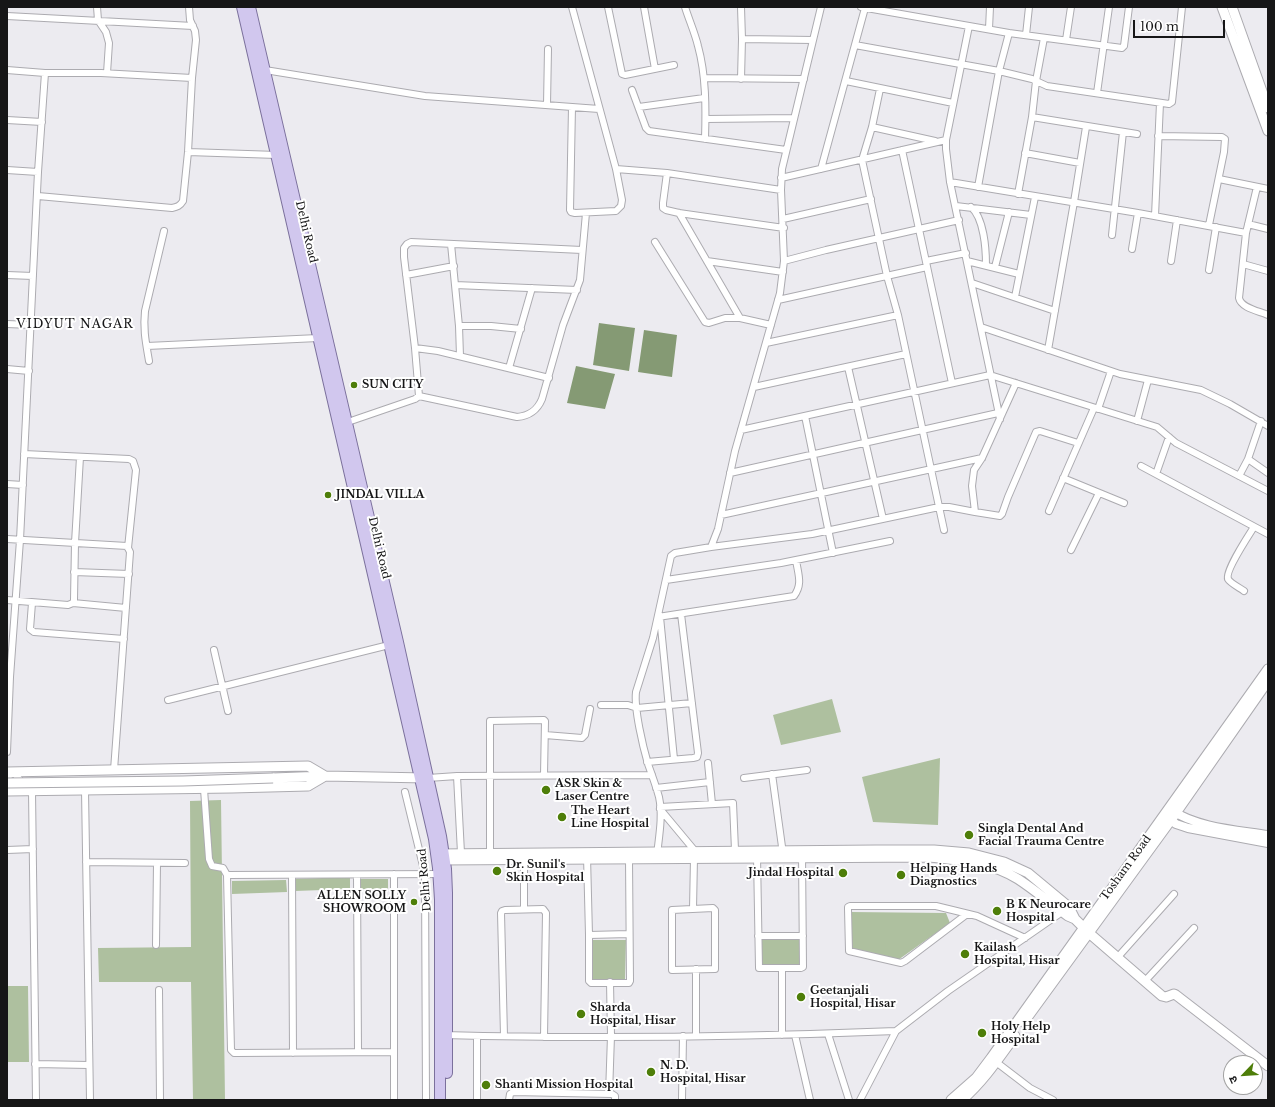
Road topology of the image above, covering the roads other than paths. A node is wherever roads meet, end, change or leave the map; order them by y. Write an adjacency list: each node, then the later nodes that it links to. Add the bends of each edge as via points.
1 (97, 7): 21 (street)
2 (188, 7): 22 (street)
3 (242, 7): 77 (main road, Delhi Road)
4 (250, 7): 38 (main road, Delhi Road)
5 (572, 7): 58 (street)
6 (608, 7): 36 (street, via 622,74)
7 (644, 7): 36 (street)
8 (685, 7): 43 (street, via 698,45)
9 (741, 7): 28 (street)
10 (821, 7): 29 (street)
11 (863, 7): 23 (street); 31 (street)
12 (990, 7): 24 (street)
13 (1030, 7): 26 (street)
14 (1071, 7): 30 (street)
15 (1109, 7): 32 (street)
16 (1129, 7): 32 (street, via 1124,47)
17 (1182, 7): 53 (street, via 1172,102)
18 (1222, 7): 66 (main road)
19 (1232, 7): 57 (main road)
20 (7, 16): 21 (street)
21 (98, 20): 22 (street); 41 (street, via 109,39)
22 (192, 26): 42 (street, via 196,40)
23 (968, 26): 24 (street); 34 (street)
24 (989, 29): 25 (street)
25 (1008, 33): 26 (street); 39 (street)
26 (1026, 35): 27 (street)
27 (1044, 38): 30 (street); 47 (street)
28 (742, 39): 29 (street); 44 (street)
29 (813, 40): 45 (street)
30 (1066, 40): 32 (street)
31 (855, 45): 34 (street); 46 (street)
32 (1103, 45): 50 (street)
33 (548, 48): 54 (street)
34 (960, 64): 39 (street); 52 (street)
35 (674, 65): 36 (street)
36 (655, 69)
37 (7, 70): 40 (street)
38 (265, 70): 54 (street, via 426,96); 183 (main road, Delhi Road)
39 (999, 71): 47 (street); 88 (street)
40 (45, 73): 41 (street); 63 (street)
41 (107, 73): 42 (street)
42 (192, 78): 75 (street)
43 (704, 78): 44 (street); 51 (street)
44 (741, 79): 45 (street)
45 (804, 79): 60 (street)
46 (846, 81): 48 (street); 81 (street)
47 (1036, 81): 50 (street, via 1047,86); 59 (street)
48 (880, 88): 52 (street); 64 (street)
49 (632, 90): 56 (street)
50 (1097, 93): 53 (street)
51 (704, 98): 56 (street); 61 (street)
52 (953, 103): 71 (street)
53 (1160, 103): 69 (street)
54 (547, 105): 55 (street)
55 (572, 107): 58 (street); 101 (street, via 570,210 572,213)
56 (639, 107): 70 (street, via 648,130)
57 (1268, 108)
58 (599, 109): 80 (street)
59 (1032, 117): 65 (street); 76 (street)
60 (794, 118): 61 (street); 73 (street)
61 (706, 119): 70 (street)
62 (7, 120): 63 (street)
63 (42, 122): 83 (street)
64 (872, 126): 72 (street); 78 (street)
65 (1086, 127): 67 (street); 79 (street)
66 (1268, 131)
67 (1123, 132): 68 (street); 99 (street)
68 (1137, 134)
69 (1158, 136): 86 (street, via 1224,138); 105 (street)
70 (705, 139): 73 (street)
71 (946, 140): 72 (street); 87 (street)
72 (938, 142): 74 (street)
73 (786, 150): 85 (street)
74 (902, 150): 78 (street); 112 (street)
75 (188, 152): 77 (street); 93 (street, via 182,201 176,207)
76 (1025, 153): 79 (street); 92 (street)
77 (277, 155): 156 (main road, Delhi Road)
78 (862, 160): 81 (street); 95 (street)
79 (1080, 163): 96 (street)
80 (616, 168): 84 (street); 101 (street, via 621,206 616,211)
81 (821, 169): 85 (street)
82 (7, 170): 83 (street)
83 (38, 172): 93 (street)
84 (667, 173): 91 (street); 102 (street, via 663,206 666,210)
85 (782, 178): 91 (street)
86 (1219, 179): 89 (street); 110 (street)
87 (950, 182): 88 (street); 97 (street)
88 (978, 187): 92 (street)
89 (1257, 187): 90 (street); 109 (street)
90 (1268, 189)
91 (781, 190): 106 (street)
92 (1018, 194): 94 (street)
93 (38, 196): 138 (street)
94 (1035, 197): 96 (street); 104 (street)
95 (871, 199): 106 (street); 117 (street)
96 (1074, 202): 99 (street); 146 (street)
97 (956, 206): 98 (street); 107 (street)
98 (971, 207): 100 (street); 129 (street, via 981,226)
99 (1115, 209): 103 (street); 116 (street)
100 (1009, 212): 104 (street); 131 (street)
101 (586, 213): 121 (street)
102 (679, 213): 111 (street); 123 (street)
103 (1138, 213): 105 (street); 120 (street)
104 (1031, 215): 135 (street)
105 (1155, 216): 108 (street)
106 (783, 219): 111 (street)
107 (959, 220): 112 (street); 122 (street)
108 (1177, 220): 110 (street); 126 (street)
109 (1248, 224): 113 (street); 115 (street)
110 (1213, 226): 115 (street); 132 (street)
111 (784, 228): 124 (street)
112 (919, 229): 117 (street); 127 (street)
113 (1268, 229)
114 (164, 231): 158 (street, via 145,311 143,328)
115 (1246, 233): 128 (street)
116 (1112, 235)
117 (879, 238): 124 (street); 139 (street)
118 (655, 242): 149 (street, via 705,322)
119 (452, 244): 121 (street); 130 (street); 137 (street, via 406,244)
120 (1132, 249)
121 (582, 250): 143 (street)
122 (966, 253): 125 (street); 127 (street)
123 (707, 261): 134 (street); 149 (street)
124 (784, 261): 134 (street)
125 (967, 261): 129 (street); 140 (street)
126 (1171, 261)
127 (927, 264): 139 (street); 172 (street)
128 (1243, 264): 133 (street); 148 (street, via 1239,302)
129 (986, 265): 131 (street)
130 (454, 266): 137 (street); 141 (street)
131 (995, 268): 135 (street)
132 (1209, 270)
133 (1268, 271)
134 (784, 272): 145 (street)
135 (1019, 274): 144 (street)
136 (7, 275): 138 (street)
137 (406, 275): 159 (street)
138 (34, 276): 151 (street)
139 (887, 276): 145 (street); 147 (street)
140 (972, 283): 144 (street); 154 (street)
141 (455, 285): 142 (street); 153 (street)
142 (532, 288): 143 (street); 155 (street)
143 (577, 290): 170 (street, via 563,325)
144 (1015, 297): 146 (street)
145 (778, 300): 152 (street)
146 (1055, 311): 160 (street)
147 (898, 315): 157 (street); 161 (street)
148 (1268, 315)
149 (740, 318): 152 (street)
150 (7, 324): 151 (street)
151 (31, 325): 167 (street)
152 (771, 325): 157 (street)
153 (459, 326): 155 (street); 162 (street)
154 (981, 327): 160 (street); 169 (street)
155 (521, 329): 165 (street)
156 (318, 338): 158 (street); 183 (main road, Delhi Road)
157 (766, 343): 174 (street)
158 (147, 346): 163 (street)
159 (415, 348): 162 (street); 176 (street)
160 (1048, 350): 168 (street)
161 (906, 354): 164 (street); 175 (street)
162 (460, 356): 165 (street)
163 (149, 361)
164 (848, 367): 174 (street); 177 (street)
165 (509, 368): 170 (street)
166 (7, 369): 167 (street)
167 (29, 371): 190 (street)
168 (1111, 371): 171 (street); 178 (street)
169 (990, 374): 172 (street); 173 (street); 180 (street)
170 (549, 378): 176 (street, via 539,406 526,416 513,416)
171 (1148, 380): 181 (street); 182 (street, via 1201,390)
172 (952, 383): 175 (street)
173 (1016, 384): 178 (street); 180 (street)
174 (754, 387): 185 (street)
175 (914, 392): 177 (street); 186 (street)
176 (419, 396): 183 (street)
177 (857, 404): 179 (street); 188 (street)
178 (1096, 408): 181 (street); 189 (street)
179 (805, 416): 185 (street); 191 (street)
180 (999, 416): 186 (street); 193 (street)
181 (1137, 421): 187 (street, via 1157,427)
182 (1261, 421): 184 (street); 194 (street)
183 (342, 424): 239 (main road, Delhi Road); 267 (main road, Delhi Road)
184 (1268, 426)
185 (741, 430): 197 (street)
186 (922, 430): 188 (street); 196 (street)
187 (1169, 437): 199 (street); 200 (street)
188 (866, 442): 191 (street); 202 (street)
189 (1078, 443): 201 (street); 211 (street, via 1036,432 1002,514 1000,516)
190 (24, 454): 192 (street); 204 (street)
191 (813, 454): 197 (street); 206 (street)
192 (80, 457): 221 (street); 223 (street, via 133,461 136,470)
193 (982, 458): 196 (street); 211 (street, via 974,470 972,486)
194 (1248, 459): 198 (street); 200 (street)
195 (1141, 466): 199 (street)
196 (931, 469): 202 (street); 209 (street)
197 (730, 473): 212 (street)
198 (1268, 473)
199 (1156, 474): 214 (street)
200 (1239, 476): 205 (street)
201 (1063, 478): 207 (street); 210 (street)
202 (875, 481): 206 (street); 213 (street)
203 (7, 484): 204 (street)
204 (23, 485): 219 (street)
205 (1268, 491)
206 (821, 493): 212 (street); 216 (street)
207 (1099, 493): 208 (street); 224 (street)
208 (1124, 503)
209 (939, 508): 211 (street, via 949,507); 213 (street); 215 (street)
210 (1049, 511)
211 (975, 512)
212 (721, 515): 222 (street)
213 (883, 519): 216 (street)
214 (1254, 527): 217 (street); 230 (street, via 1236,555 1228,576 1229,580)
215 (944, 530)
216 (829, 531): 222 (street); 225 (street)
217 (1268, 534)
218 (7, 539): 219 (street)
219 (20, 540): 221 (street); 232 (street)
220 (890, 541): 225 (street)
221 (75, 543): 223 (street); 227 (street)
222 (711, 547): 229 (street, via 673,554)
223 (128, 548): 228 (street)
224 (1071, 550)
225 (833, 553): 226 (street)
226 (796, 560): 229 (street); 236 (street, via 800,585 794,596)
227 (74, 572): 228 (street); 234 (street)
228 (129, 574): 235 (street)
229 (666, 580): 237 (street)
230 (1244, 590)
231 (7, 600): 232 (street)
232 (15, 600): 233 (street); 242 (street)
233 (32, 603): 234 (street); 238 (street, via 30,629 34,632)
234 (72, 603): 235 (street)
235 (126, 608): 238 (street)
236 (681, 614): 237 (street); 246 (street)
237 (659, 617): 248 (street); 249 (street, via 636,692)
238 (124, 639): 257 (street)
239 (389, 645): 244 (street); 267 (main road, Delhi Road)
240 (214, 650): 244 (street)
241 (1268, 669): 280 (main road, Tosham Road, via 1213,745)
242 (9, 678): 253 (street)
243 (1268, 681): 280 (main road, Tosham Road)
244 (222, 686): 245 (street); 251 (street)
245 (168, 700)
246 (692, 703): 248 (street); 254 (street, via 697,757)
247 (601, 704): 249 (street)
248 (669, 705): 249 (street); 254 (street)
249 (637, 708): 255 (street)
250 (590, 709): 252 (street, via 582,738)
251 (228, 711)
252 (545, 735): 264 (street, via 544,720 490,721); 265 (street)
253 (7, 752)
254 (674, 759): 255 (street)
255 (647, 762): 261 (street)
256 (708, 763): 269 (street)
257 (114, 770): 259 (main road); 262 (main road, via 308,766)
258 (807, 770): 260 (street)
259 (7, 772)
260 (772, 774): 268 (street); 288 (street)
261 (652, 775): 265 (street); 272 (street)
262 (325, 776): 267 (main road); 270 (main road, bridge); 273 (main road, via 308,786)
263 (457, 776): 264 (street); 267 (street); 286 (street)
264 (490, 776): 265 (street); 293 (street)
265 (544, 776)
266 (7, 777): 271 (street, via 15,774 20,780)
267 (424, 778): 295 (main road, Delhi Road)
268 (744, 778)
269 (710, 782): 272 (street); 278 (street)
270 (7, 784): 271 (street, via 11,788)
271 (19, 788): 275 (main road); 276 (main road)
272 (656, 788): 279 (street)
273 (204, 789): 274 (main road); 303 (street, via 210,863 212,866 223,868)
274 (85, 790): 276 (main road); 297 (street)
275 (7, 791)
276 (32, 791): 283 (street)
277 (406, 792): 301 (street)
278 (712, 804): 279 (street); 285 (street, via 733,804)
279 (660, 808): 291 (street); 292 (street)
280 (1170, 814): 281 (street, via 1198,823); 282 (street, via 1188,828); 312 (main road, Tosham Road)
281 (1268, 835)
282 (1268, 843)
283 (33, 849): 284 (street); 340 (street)
284 (7, 850)
285 (736, 850): 287 (main road); 292 (main road)
286 (461, 853): 293 (main road); 295 (main road)
287 (758, 854): 288 (main road); 292 (main road); 315 (street)
288 (783, 854): 289 (main road)
289 (802, 854): 309 (main road, via 934,850 969,853 1004,862 1028,873); 316 (street)
290 (587, 855): 291 (main road); 294 (main road); 296 (main road); 314 (street)
291 (657, 855): 292 (main road); 296 (main road)
292 (695, 855): 308 (street)
293 (490, 856): 294 (main road); 295 (main road)
294 (524, 856): 307 (street)
295 (440, 857): 302 (main road, Delhi Road)
296 (629, 859): 313 (street)
297 (86, 862): 298 (street); 341 (street)
298 (156, 863): 299 (street); 318 (street)
299 (185, 863)
300 (394, 874): 301 (street); 305 (street); 337 (street)
301 (425, 874): 302 (street); 348 (street)
302 (443, 874): 327 (main road, Delhi Road)
303 (227, 875): 304 (street); 338 (street, via 231,1050 234,1054)
304 (292, 875): 305 (street); 338 (street)
305 (357, 875): 336 (street)
306 (1174, 894): 319 (street)
307 (524, 909): 331 (street, via 505,910 501,913); 332 (street, via 543,909 546,913)
308 (693, 909): 321 (street, via 715,910 715,968); 321 (street, via 674,909 671,912 671,967 672,970)
309 (1066, 910): 312 (main road); 317 (street)
310 (967, 914): 310 (street, via 936,906 848,907 849,951 905,962); 317 (street)
311 (1194, 928): 322 (street)
312 (1086, 930): 319 (main road); 339 (main road, Tosham Road); 358 (main road, Tosham Road, via 976,1078)
313 (629, 934): 314 (street); 323 (street, via 630,981)
314 (589, 935): 323 (street, via 590,982)
315 (758, 936): 316 (street); 320 (street, via 759,968)
316 (803, 936): 320 (street, via 803,968)
317 (1025, 938): 325 (street)
318 (156, 945)
319 (1117, 958): 322 (main road)
320 (782, 968): 328 (street)
321 (696, 969): 335 (street)
322 (1145, 981): 342 (main road, via 1164,997 1176,995)
323 (610, 982): 333 (street)
324 (159, 990): 346 (street)
325 (896, 1031): 326 (street); 357 (street)
326 (828, 1034): 329 (street); 356 (street)
327 (443, 1035): 330 (street); 349 (main road, Delhi Road); 350 (main road, Delhi Road)
328 (782, 1035): 329 (street); 335 (street)
329 (795, 1035): 355 (street)
330 (477, 1036): 331 (street); 351 (street)
331 (504, 1036): 332 (street)
332 (544, 1036): 333 (street)
333 (611, 1036): 334 (street); 343 (street)
334 (683, 1036): 335 (street); 354 (street)
335 (696, 1036)
336 (358, 1052): 337 (street); 338 (street)
337 (394, 1052): 347 (street)
338 (293, 1053)
339 (996, 1062): 359 (main road, Tosham Road); 360 (street, via 1030,1088)
340 (36, 1064): 341 (street); 344 (street)
341 (89, 1065): 345 (street)
342 (1268, 1066)
343 (609, 1094): 352 (street, via 513,1092); 353 (street, via 614,1095)
344 (36, 1100)
345 (90, 1100)
346 (160, 1100)
347 (394, 1100)
348 (426, 1100)
349 (440, 1100)
350 (446, 1100)
351 (477, 1100)
352 (509, 1100)
353 (615, 1100)
354 (682, 1100)
355 (810, 1100)
356 (849, 1100)
357 (860, 1100)
358 (951, 1100)
359 (962, 1100)
360 (1053, 1100)

